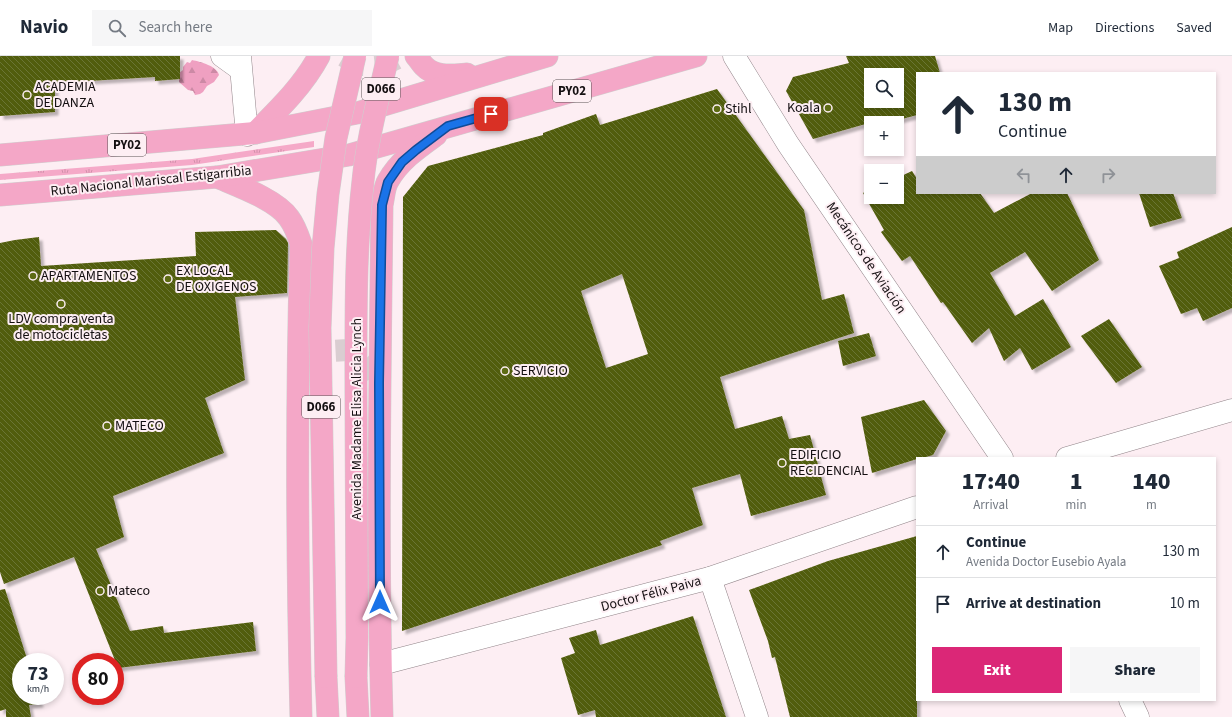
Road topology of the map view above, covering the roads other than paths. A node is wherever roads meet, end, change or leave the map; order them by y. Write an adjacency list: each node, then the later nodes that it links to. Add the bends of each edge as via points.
1 (222, 56): 9 (street)
2 (319, 56): 13 (highway, via 280,108)
3 (355, 56): 25 (highway, D066, bridge, via 336,138 323,248 320,328)
4 (388, 56): 11 (highway, D066, bridge)
5 (416, 56): 10 (highway, via 424,67 445,75)
6 (547, 56): 10 (highway, PY02)
7 (696, 56): 12 (highway, PY02)
8 (734, 56): 18 (street, Mecánicos de Aviación, via 788,144)
9 (240, 62): 13 (street)
10 (506, 69): 11 (highway, PY02)
11 (365, 117): 13 (highway, PY02); 26 (highway, Avenida Madame Elisa Alicia Lynch / D066, bridge, via 356,351)
12 (448, 126): 15 (highway, Ruta Nacional Mariscal Estigarribia / PY02, via 349,155); 22 (highway, via 402,162 388,182 382,205 379,383)
13 (251, 134): 14 (highway, PY02)
14 (0, 155)
15 (217, 177): 16 (highway, Ruta Nacional Mariscal Estigarribia / PY02); 24 (highway, via 265,198 282,210 293,224 301,244 297,523)
16 (0, 195)
17 (1232, 410): 19 (street)
18 (1001, 457)
19 (1070, 457)
20 (916, 507): 21 (street, Doctor Félix Paiva)
21 (710, 578): 22 (street, Doctor Félix Paiva); 28 (street)
22 (381, 664): 27 (highway)
23 (1130, 701): 29 (street)
24 (301, 717)
25 (328, 717)
26 (358, 717)
27 (382, 717)
28 (757, 717)
29 (1138, 717)

